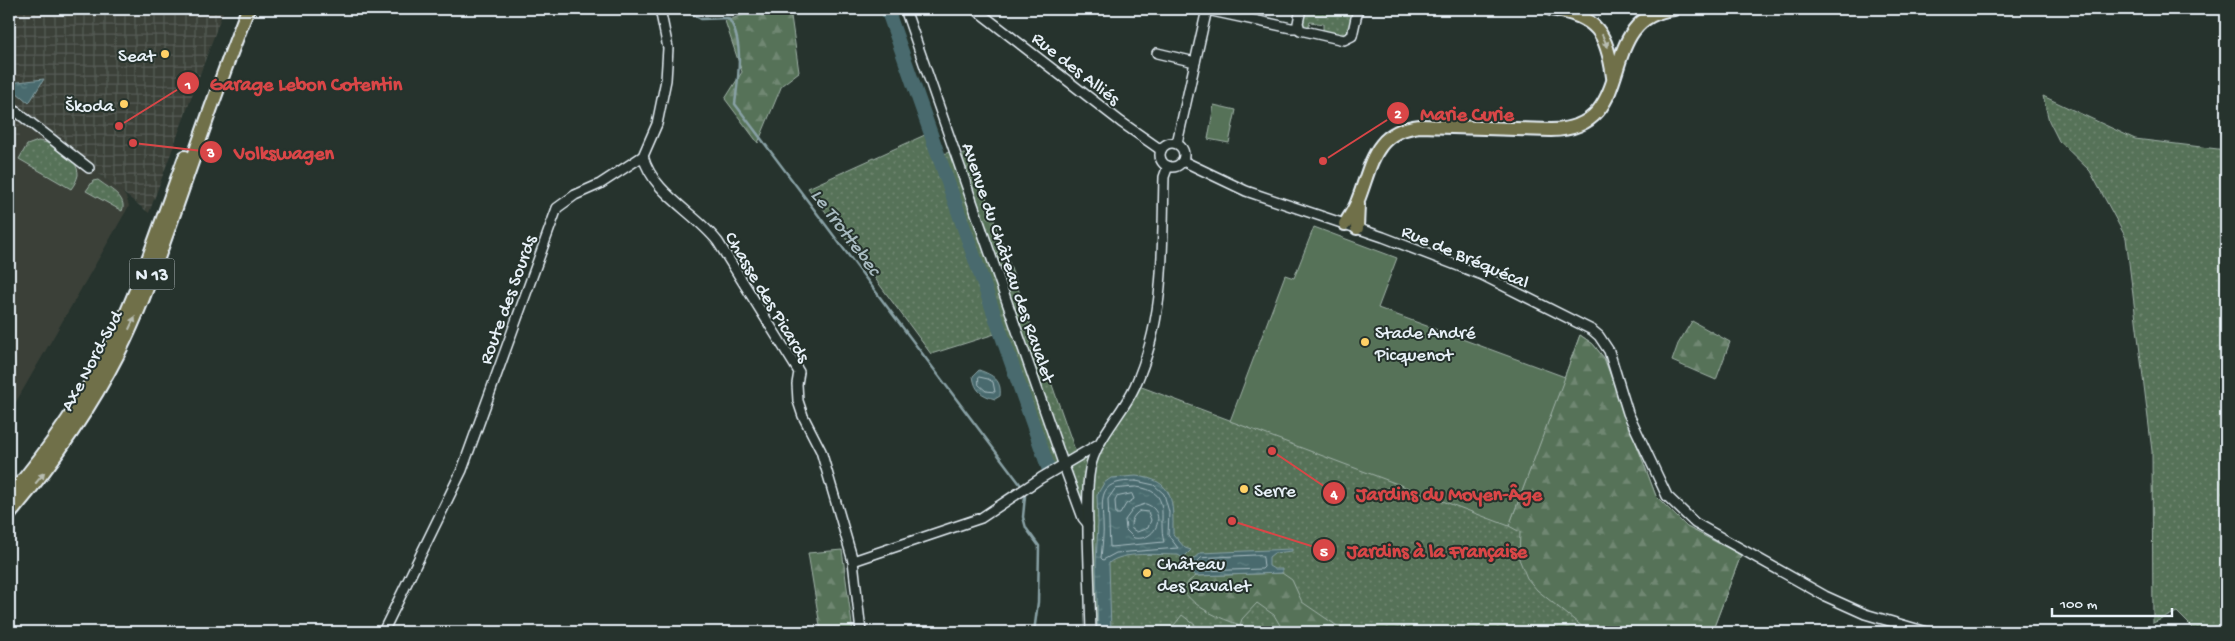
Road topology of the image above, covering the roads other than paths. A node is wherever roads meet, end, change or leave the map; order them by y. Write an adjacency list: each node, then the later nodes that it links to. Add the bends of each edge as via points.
1 (238, 9): 25 (highway, Axe Nord-Sud / N 13, via 130,304 92,381 37,463)
2 (248, 9): 26 (highway, Axe Nord-Sud / N 13, one-way to 2, via 46,470 83,416 122,344 158,256)
3 (660, 9): 18 (street, via 668,48 666,80 656,124)
4 (905, 9): 24 (street, Avenue du Château des Ravalet)
5 (975, 9): 17 (street, Rue des Alliés)
6 (1300, 9): 11 (street)
7 (1358, 9): 11 (street, via 1349,39)
8 (1551, 9): 14 (highway, one-way to 14, via 1572,12 1602,34 1610,52)
9 (1674, 9): 14 (highway, via 1660,11 1637,25 1627,40)
10 (1207, 10): 11 (street); 13 (street)
11 (1298, 28)
12 (1157, 52): 13 (street)
13 (1195, 62): 16 (street)
14 (1613, 79): 22 (highway, via 1600,111 1588,122 1572,129 1420,126 1402,130 1386,140 1370,161)
15 (9, 106): 21 (street)
16 (1177, 143): 17 (street, via 1166,144); 19 (street, via 1184,151)
17 (1161, 150): 20 (street, via 1160,158)
18 (643, 156): 28 (street, Chasse des Picards, via 662,190 718,242 794,362 799,372 798,401 821,451); 29 (street, Route des Sourds, via 557,208 462,470)
19 (1183, 161): 20 (street, via 1175,167); 22 (street, Rue de Bréquécal, via 1246,191)
20 (1168, 166): 23 (street, via 1164,178 1163,263 1158,308 1135,385)
21 (89, 168)
22 (1351, 226): 32 (street, Rue de Bréquécal, via 1482,275 1599,336 1609,351 1624,403 1652,468 1667,496 1695,523 1825,596 1865,614)
23 (1098, 445): 24 (street); 27 (street, via 1090,468)
24 (1064, 466): 27 (street, Avenue du Château des Ravalet); 28 (street, via 981,518)
25 (9, 497)
26 (9, 515)
27 (1088, 524): 31 (street)
28 (853, 562): 30 (street, Chasse des Picards)
29 (383, 632)
30 (861, 632)
31 (1091, 632)
32 (1927, 632)

